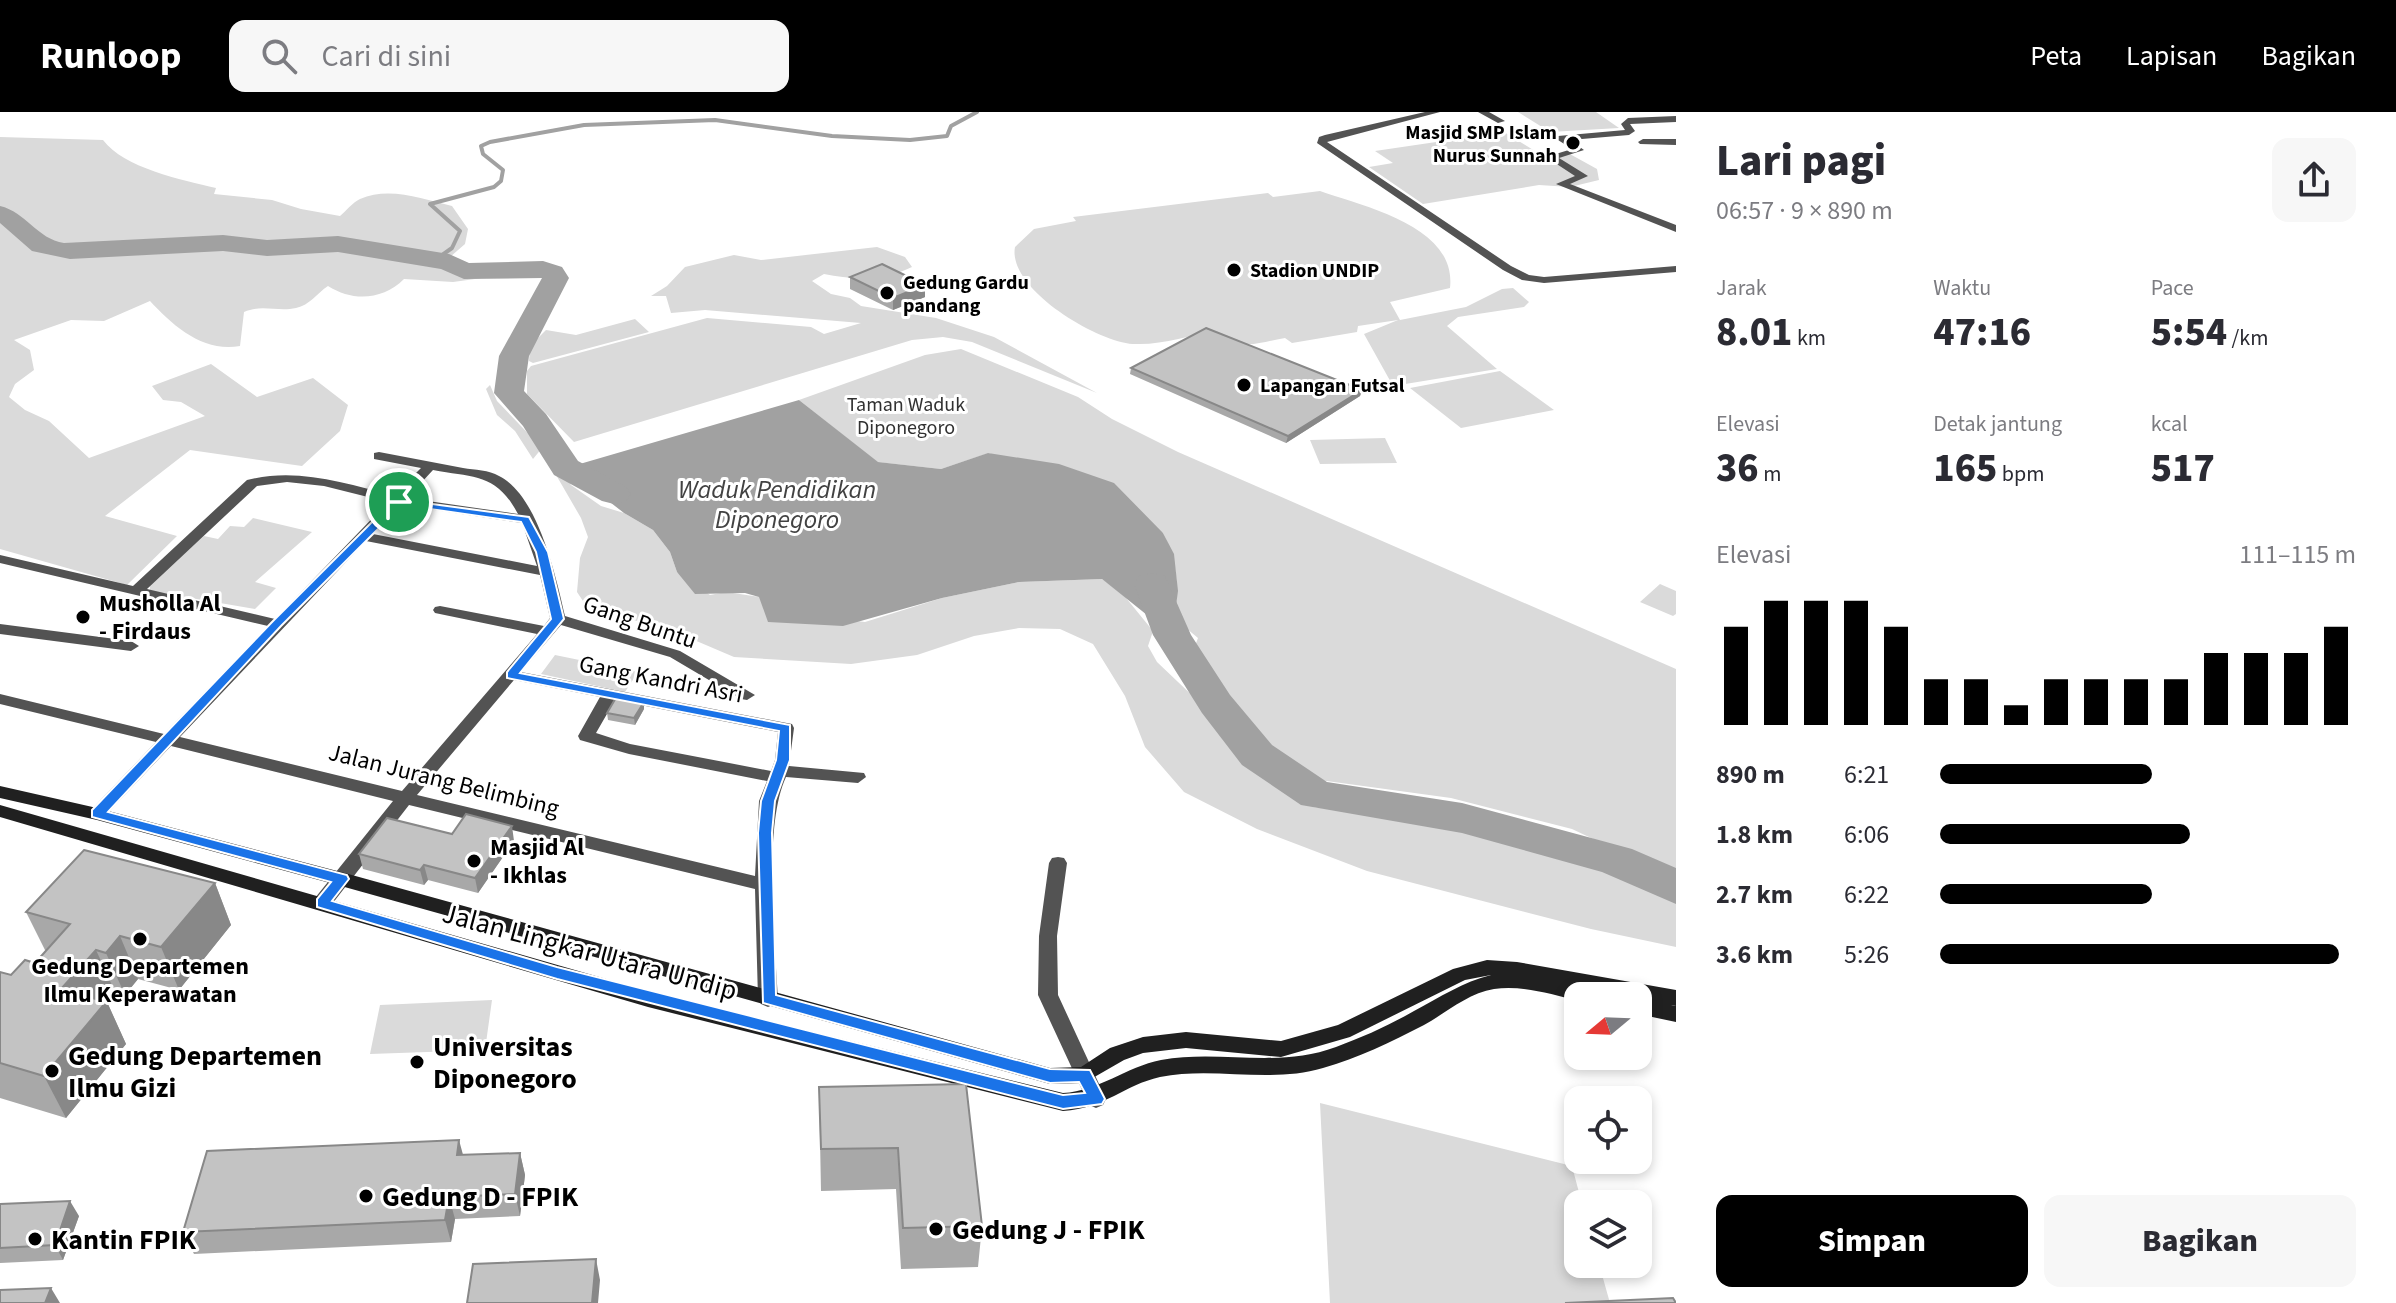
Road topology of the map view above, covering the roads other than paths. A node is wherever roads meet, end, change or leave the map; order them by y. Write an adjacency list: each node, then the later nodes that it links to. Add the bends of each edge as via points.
1 (1436, 112): 8 (street, via 1328,137 1322,143 1526,278)
2 (1482, 112): 4 (street)
3 (1676, 119): 7 (street, via 1628,121 1629,132 1561,138 1579,150 1551,157 1583,176 1563,185)
4 (1501, 121)
5 (1643, 142): 6 (street)
6 (1676, 142)
7 (1676, 229)
8 (1676, 269)
9 (379, 456): 10 (street)
10 (431, 465): 11 (street); 12 (street, via 499,479 508,485)
11 (400, 500): 12 (street); 13 (street); 16 (street, via 288,478 262,479)
12 (525, 519): 15 (street)
13 (365, 537): 15 (street); 18 (street)
14 (0, 559): 16 (street)
15 (547, 572): 19 (street)
16 (135, 592): 18 (street)
17 (440, 610): 19 (street, Gang Buntu)
18 (277, 624): 26 (street)
19 (552, 625): 22 (street); 24 (street, Gang Buntu, via 675,654)
20 (0, 629): 21 (street)
21 (131, 646)
22 (511, 675): 23 (street, Gang Kandri Asri); 30 (street)
23 (610, 694): 27 (street, Gang Kandri Asri, via 786,728); 27 (street, via 586,736 629,749)
24 (747, 695)
25 (0, 699): 26 (street, Jalan Jurang Belimbing)
26 (167, 738): 30 (street, Jalan Jurang Belimbing); 32 (street)
27 (779, 774): 28 (street); 35 (street, Gang Kandri Asri, via 768,801)
28 (858, 777)
29 (0, 792): 32 (street, Jalan Lingkar Utara Undip)
30 (405, 798): 34 (street); 35 (street, Jalan Jurang Belimbing)
31 (0, 811): 36 (street, Jalan Lingkar Utara Undip)
32 (97, 814): 34 (street, Jalan Lingkar Utara Undip)
33 (1058, 863): 43 (street, via 1048,936 1048,995)
34 (341, 879): 36 (street); 39 (street, Jalan Lingkar Utara Undip)
35 (764, 885): 39 (street)
36 (322, 903): 44 (street, Jalan Lingkar Utara Undip, via 648,999 1063,1102)
37 (1564, 990): 42 (street, Jalan Lingkar Utara Undip, via 1499,981 1470,989 1334,1057)
38 (1676, 998): 42 (street, Jalan Lingkar Utara Undip, via 1487,967 1460,974)
39 (768, 999): 43 (street, Jalan Lingkar Utara Undip, via 1050,1076)
40 (1652, 1009): 41 (street)
41 (1676, 1014)
42 (1281, 1058): 43 (street, Jalan Lingkar Utara Undip, via 1186,1040 1143,1045); 44 (street, Jalan Lingkar Utara Undip, via 1158,1069)
43 (1084, 1075): 44 (street)
44 (1096, 1099)

